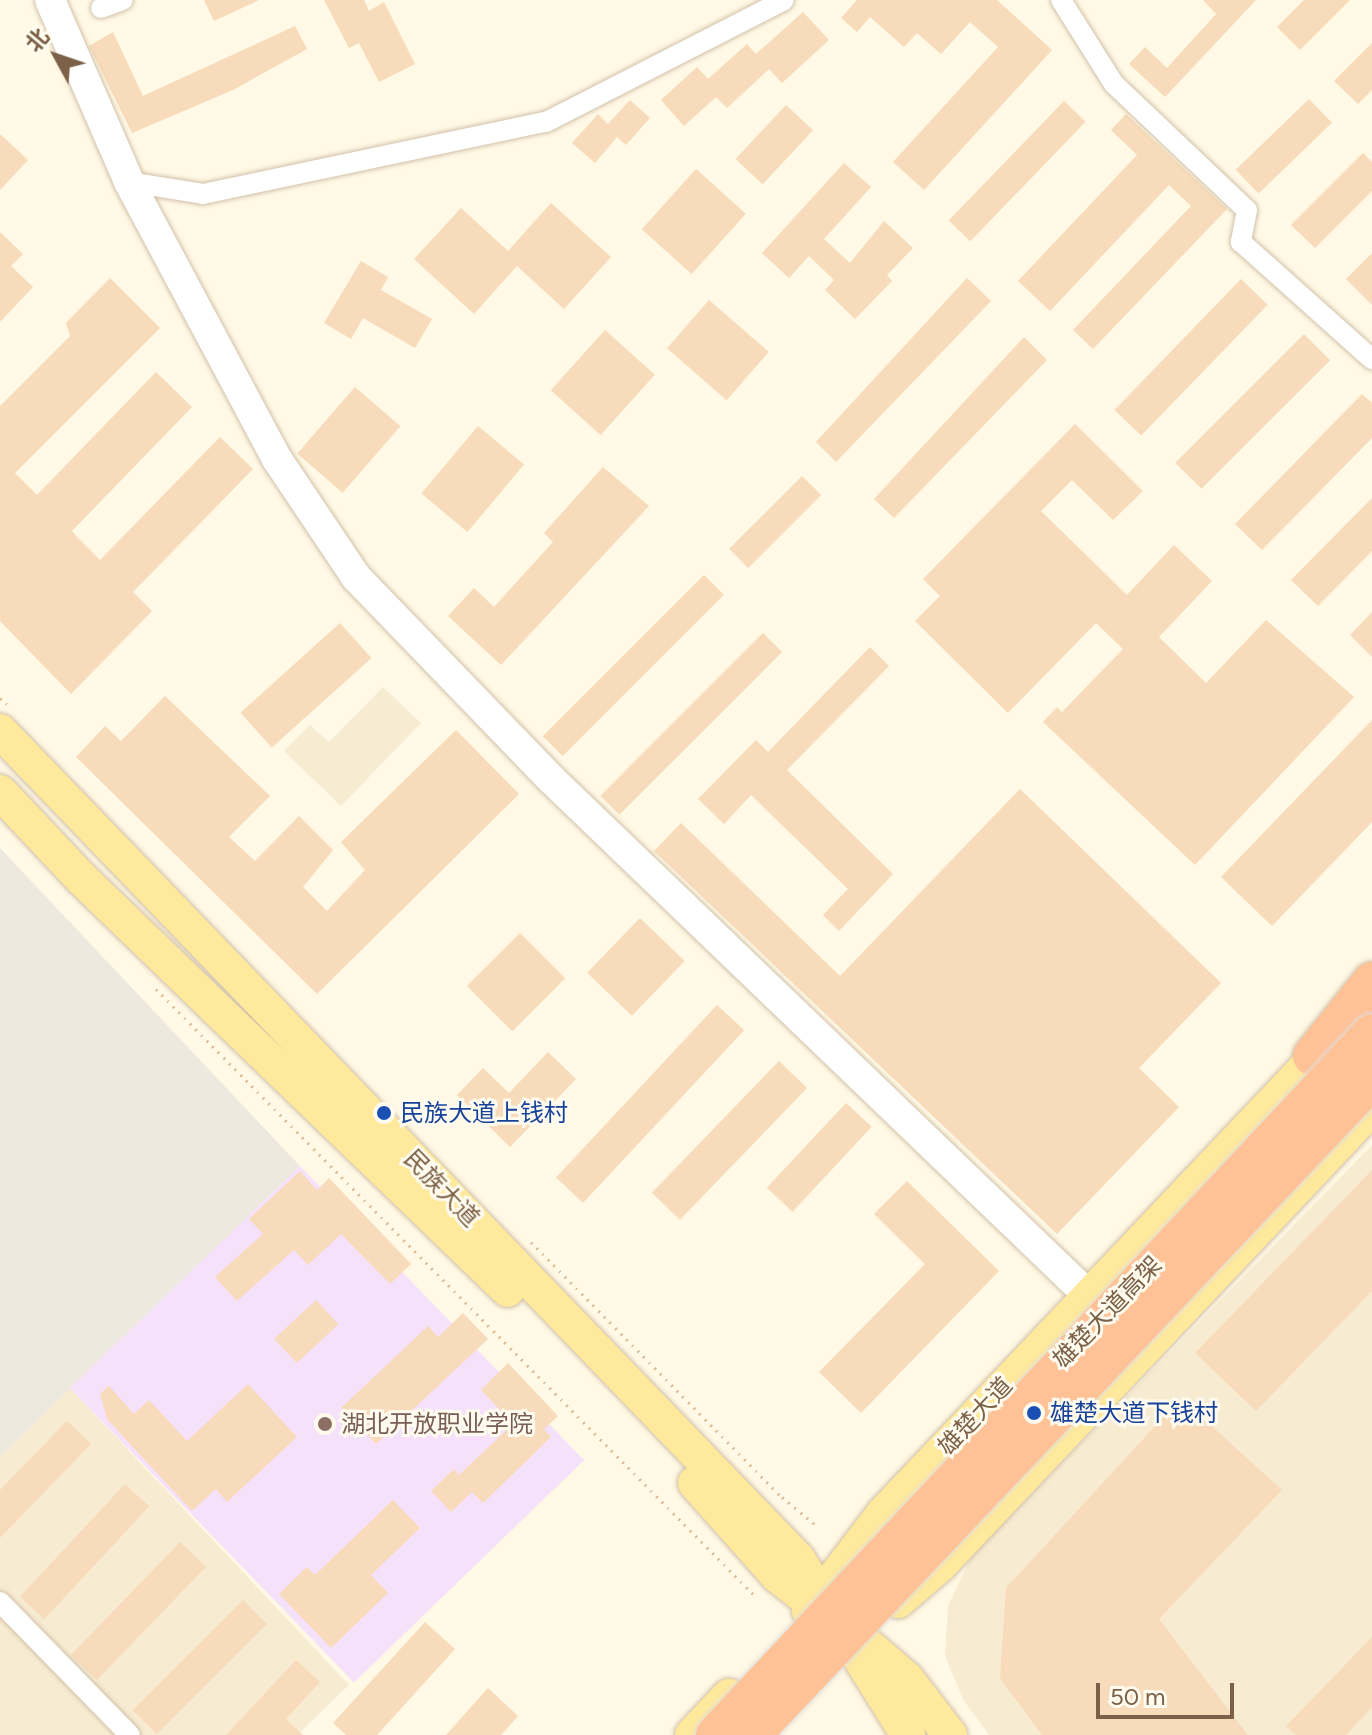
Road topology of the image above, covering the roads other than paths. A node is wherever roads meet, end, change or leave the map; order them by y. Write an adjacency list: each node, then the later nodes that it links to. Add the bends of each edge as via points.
1 (50, 0): 6 (street)
2 (123, 0): 5 (street)
3 (784, 0): 6 (street, via 546,122 203,194)
4 (1061, 0): 7 (street, via 1114,84 1247,210 1241,242)
5 (101, 8)
6 (129, 182): 16 (street, via 277,459 356,577 550,778)
7 (1372, 359)
8 (0, 731): 18 (main road, 民族大道, via 798,1559)
9 (0, 792): 18 (main road, 民族大道, via 311,1103 453,1234 689,1476 778,1576)
10 (1372, 981): 13 (highway)
11 (1372, 1007): 13 (main road, 雄楚大道)
12 (1372, 1033): 21 (highway, 雄楚大道高架, bridge)
13 (1312, 1056): 16 (main road, 雄楚大道)
14 (1372, 1080): 22 (highway, 雄楚大道高架, bridge)
15 (1372, 1108): 18 (main road, 雄楚大道, via 940,1565)
16 (1088, 1295): 18 (main road, 雄楚大道, via 883,1514)
17 (0, 1602): 19 (street)
18 (837, 1620): 20 (main road, 雄楚大道); 23 (main road, 雄楚大道); 24 (main road, 民族大道); 25 (main road, 民族大道, via 907,1679)
19 (130, 1735)
20 (692, 1735)
21 (715, 1735)
22 (752, 1735)
23 (766, 1735)
24 (908, 1735)
25 (950, 1735)

